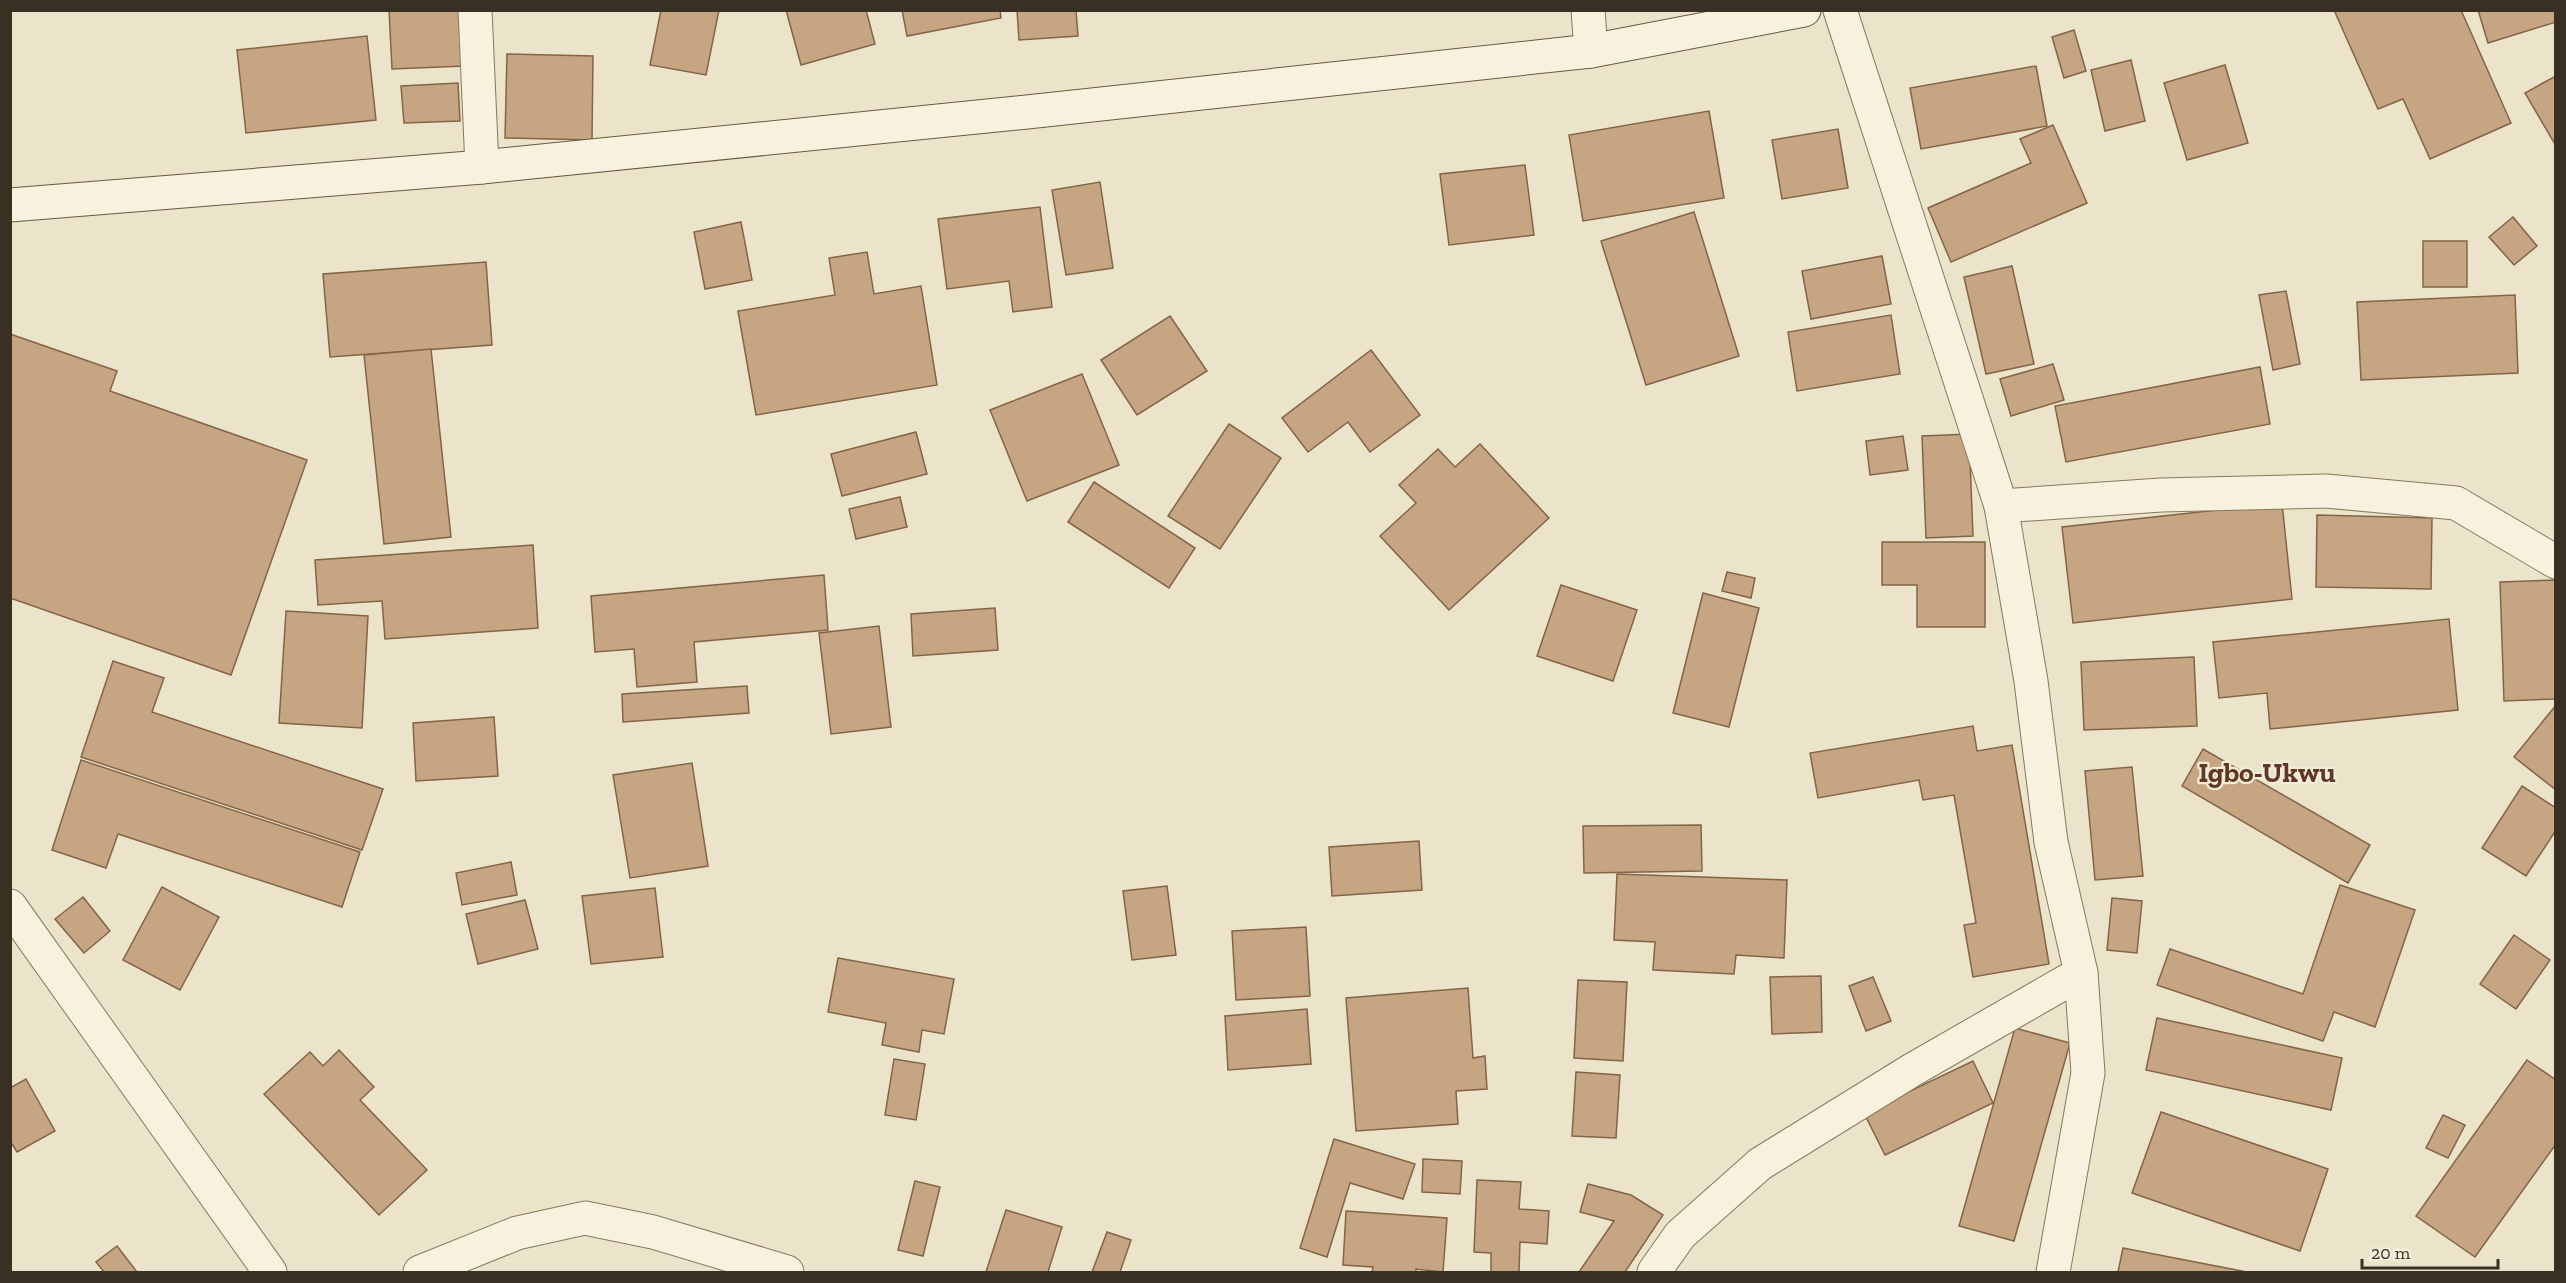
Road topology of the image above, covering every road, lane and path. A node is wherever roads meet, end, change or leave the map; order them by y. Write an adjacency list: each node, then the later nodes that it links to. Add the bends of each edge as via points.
1 (475, 10): 6 (street)
2 (1588, 10): 5 (street)
3 (1804, 10): 5 (street)
4 (1840, 10): 8 (street)
5 (1592, 51): 6 (street)
6 (482, 167): 7 (street)
7 (10, 205)
8 (2001, 506): 9 (street, via 2161,495 2326,490 2456,503); 11 (street, via 2031,681 2051,842)
9 (2556, 562)
10 (10, 906): 12 (street)
11 (2081, 974): 15 (street, via 1912,1070 1760,1164 1680,1235); 16 (street, via 2088,1073)
12 (270, 1272)
13 (420, 1272): 14 (street, via 517,1233 585,1218 653,1232)
14 (787, 1272)
15 (1654, 1272)
16 (2053, 1272)

